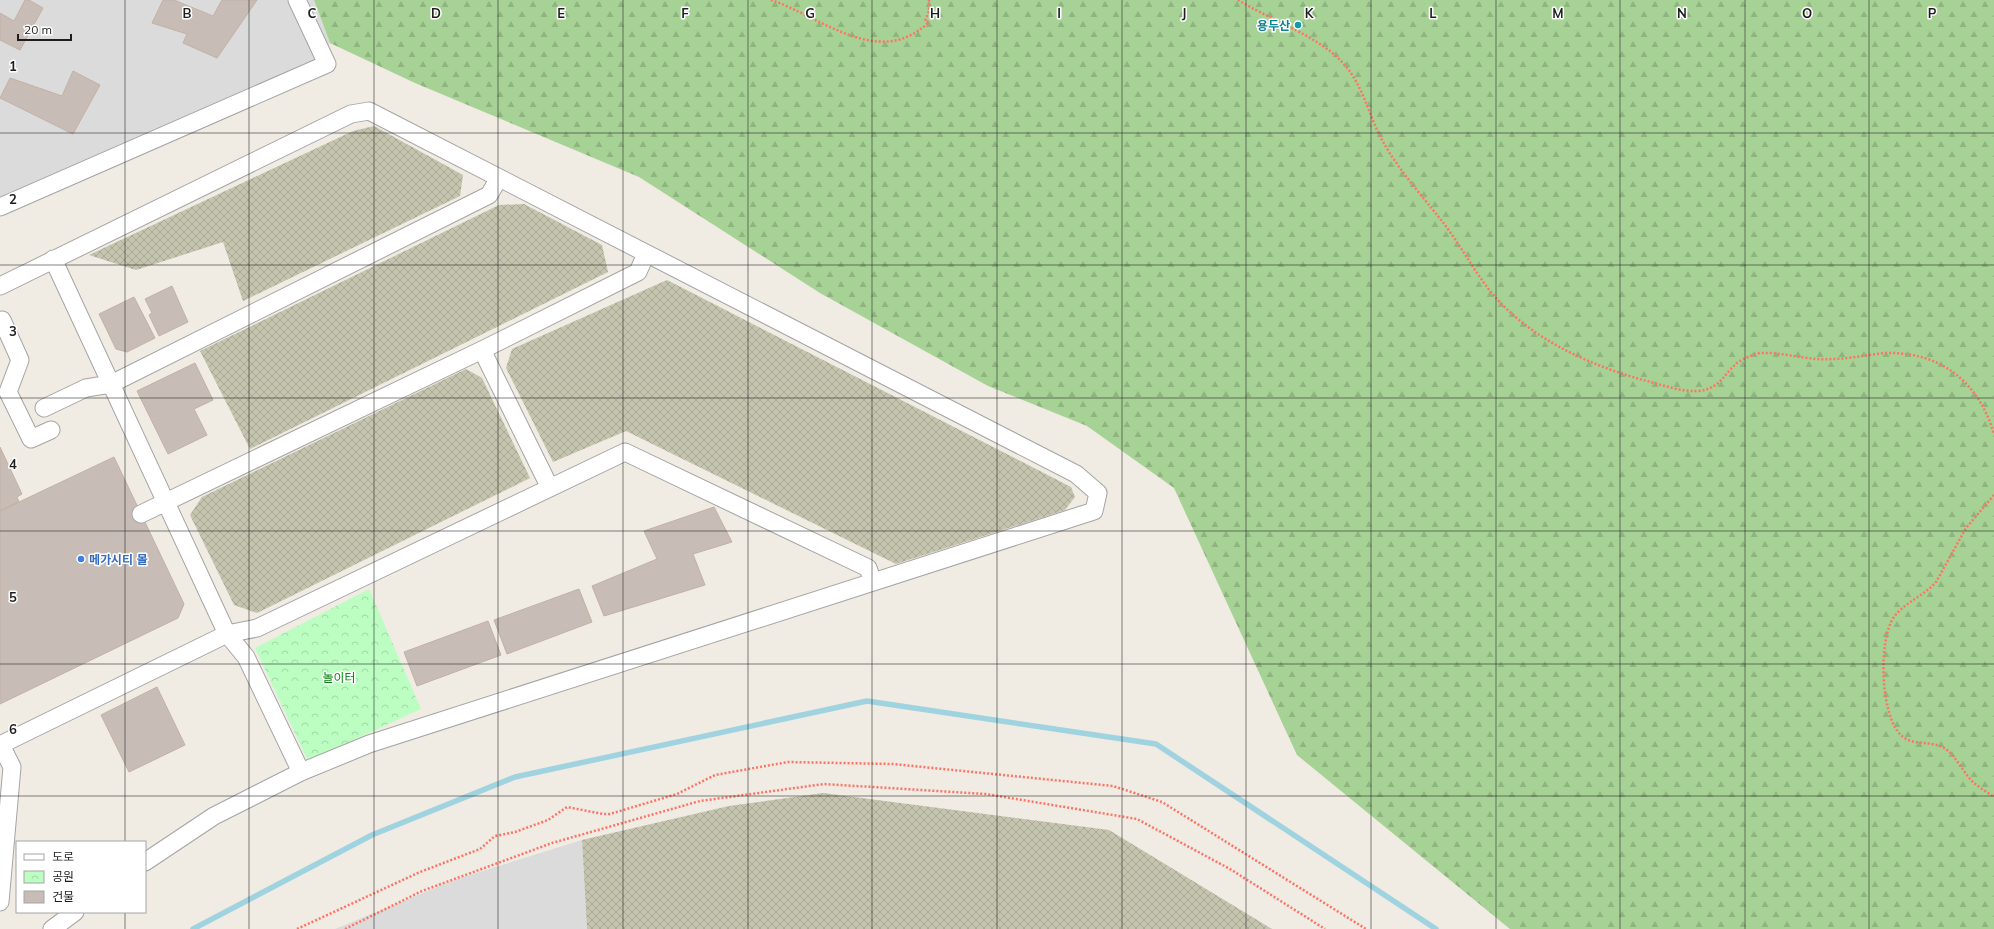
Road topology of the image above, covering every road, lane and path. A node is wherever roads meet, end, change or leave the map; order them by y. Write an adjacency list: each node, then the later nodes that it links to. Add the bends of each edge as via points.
1 (297, 0): 6 (street, via 327,64)
2 (771, 0): 3 (path, via 840,32 870,40 892,42 912,36 928,22 925,21 929,11)
3 (929, 0)
4 (1238, 0): 16 (path, via 1304,35 1341,61 1360,88 1382,140 1488,288 1526,324 1561,348 1619,373 1672,388 1697,391 1707,390 1720,383 1737,363 1760,353 1832,360 1885,353 1909,354 1939,364 1963,379 1980,400)
5 (499, 178): 7 (street); 8 (street, via 370,111 351,114); 12 (street, via 489,195)
6 (0, 207)
7 (646, 254): 11 (street, via 638,272); 21 (street, via 1076,474 1098,493 1094,511)
8 (53, 260): 9 (street); 12 (street)
9 (0, 286)
10 (2, 320): 13 (street, via 20,360 8,392)
11 (482, 350): 17 (street); 19 (street)
12 (111, 384): 14 (street, via 86,388); 19 (street)
13 (7, 407): 15 (street, via 31,439)
14 (44, 408)
15 (51, 430)
16 (1994, 434)
17 (550, 488): 21 (street, via 625,452 868,568); 22 (street, via 258,628)
18 (1994, 495): 25 (path, via 1966,528 1936,582 1902,608 1894,618 1885,642 1883,663 1884,686 1890,715 1900,735 1909,741 1934,744 1947,750 1972,781)
19 (166, 503): 20 (street); 22 (street)
20 (141, 514)
21 (872, 582): 24 (street, via 368,744)
22 (227, 634): 23 (street); 24 (street, via 246,657)
23 (0, 745): 27 (street, via 12,767)
24 (301, 772): 26 (street, via 214,816)
25 (1994, 797)
26 (146, 861)
27 (0, 902)
28 (74, 913): 29 (street)
29 (52, 929)
30 (297, 929): 33 (path, via 420,872 480,849 495,836 548,820 567,807 610,814 678,794 715,775 788,762 893,764 1113,786 1162,802)
31 (345, 929): 32 (path, via 422,891 552,844 700,801 824,784 986,794 1137,819 1230,869)
32 (1325, 929)
33 (1366, 929)

